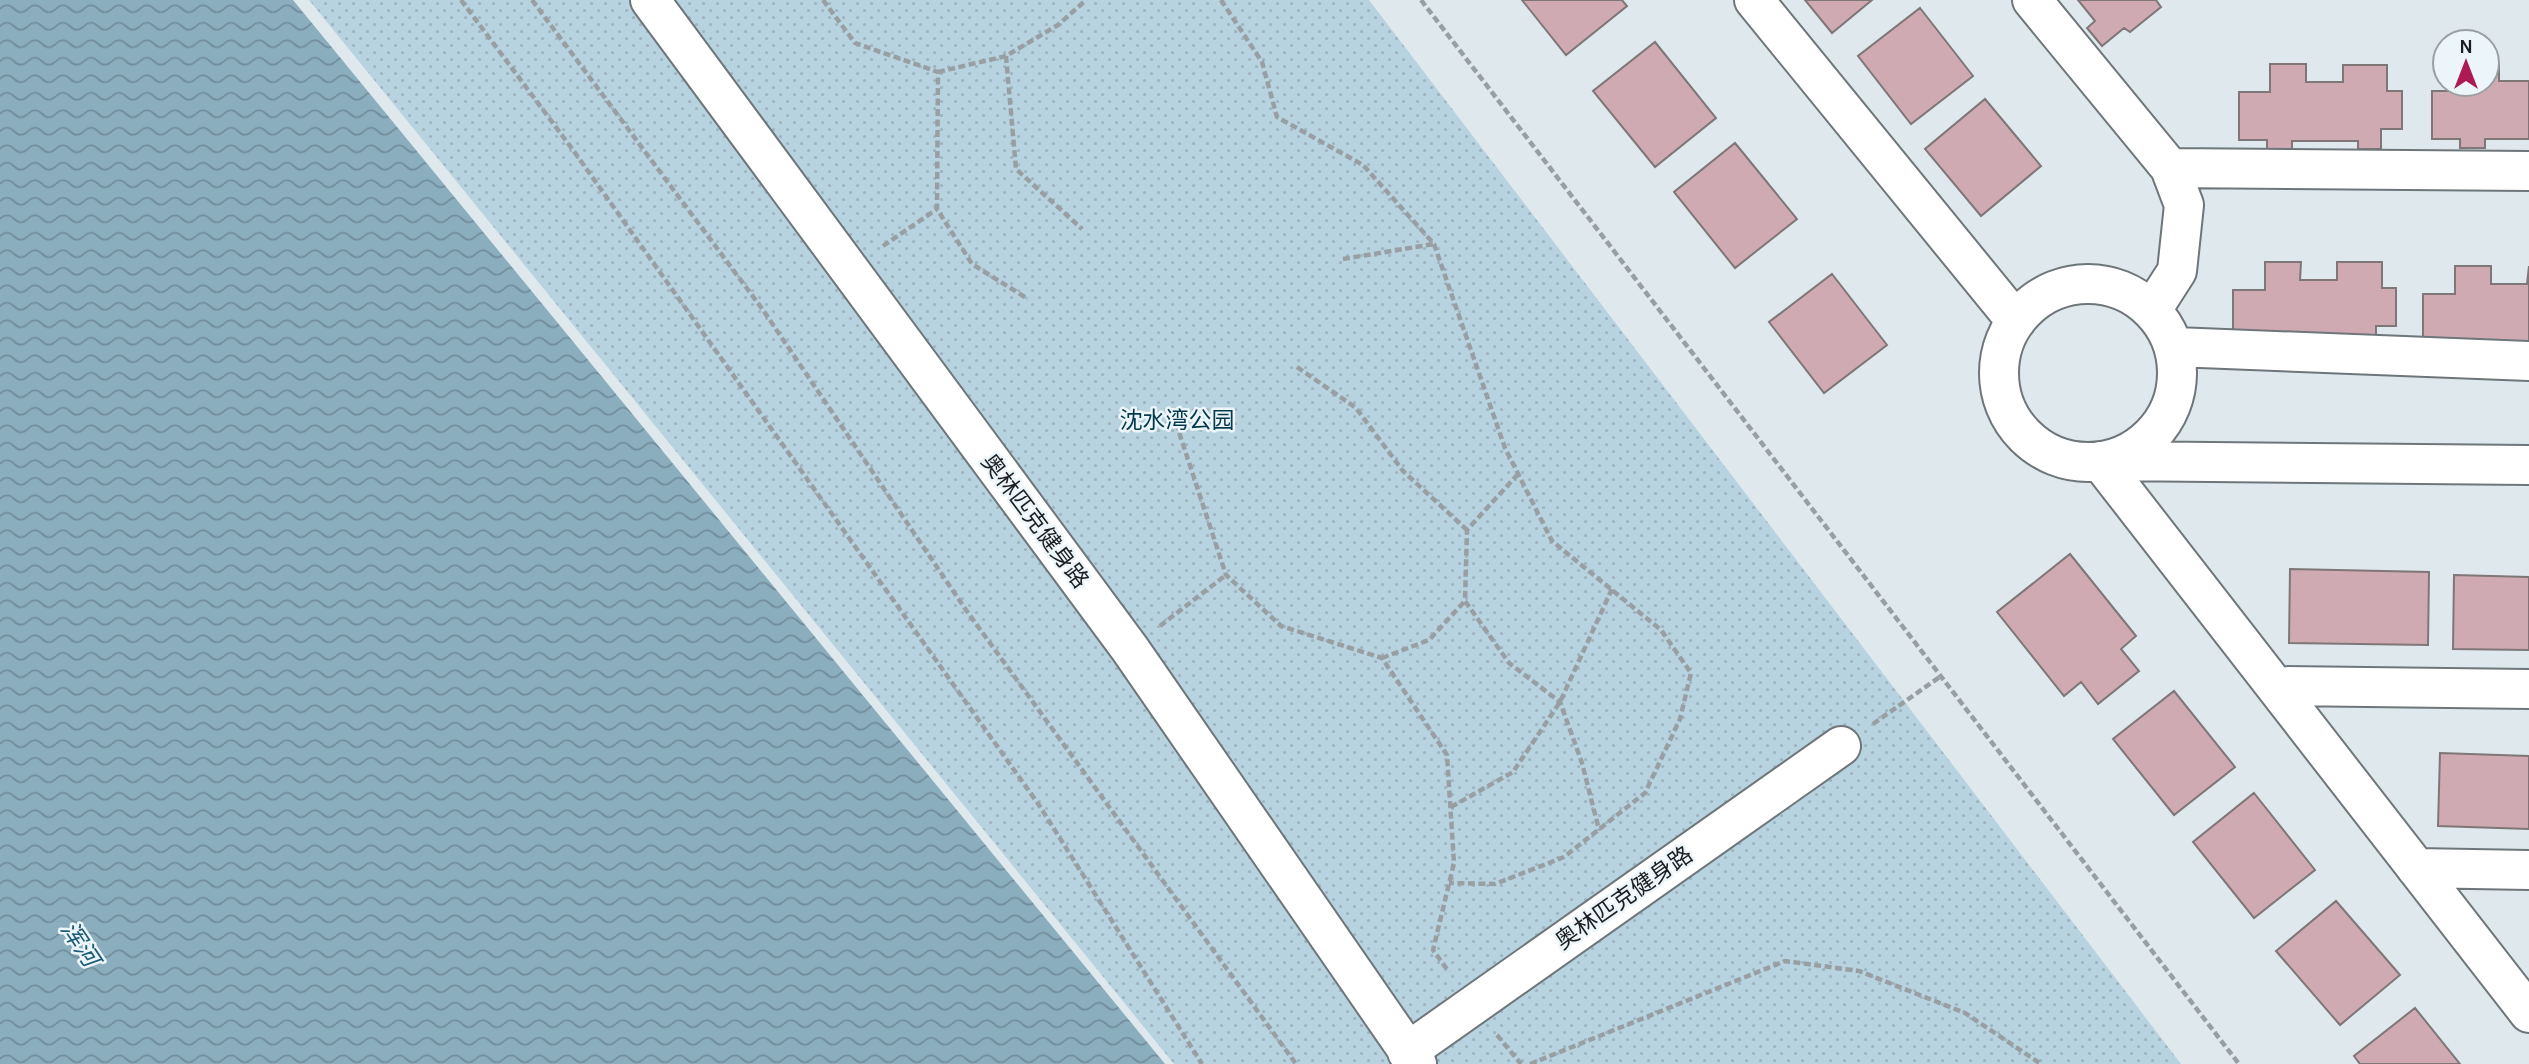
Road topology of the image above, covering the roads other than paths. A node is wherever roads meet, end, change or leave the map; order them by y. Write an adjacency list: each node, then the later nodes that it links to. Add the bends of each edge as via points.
1 (650, 0): 18 (street, 奥林匹克健身路, via 1130,649)
2 (1754, 0): 7 (street)
3 (2032, 0): 4 (street)
4 (2170, 168): 5 (street); 6 (street, via 2184,205 2177,271)
5 (2529, 171)
6 (2152, 310): 7 (street, via 2127,292 2097,284 2066,286 2038,299); 8 (street)
7 (2016, 321): 10 (street, via 2002,347 1999,376 2004,405 2020,430 2042,450 2071,461)
8 (2175, 347): 9 (street); 10 (street, via 2178,378 2171,408 2154,434 2130,452)
9 (2529, 361)
10 (2100, 461): 11 (street); 12 (street)
11 (2529, 465)
12 (2276, 686): 13 (street); 15 (street)
13 (2529, 689)
14 (1841, 746): 18 (street, 奥林匹克健身路, via 1472,1003)
15 (2416, 868): 16 (street); 17 (street)
16 (2529, 870)
17 (2529, 1013)
18 (1412, 1058)

